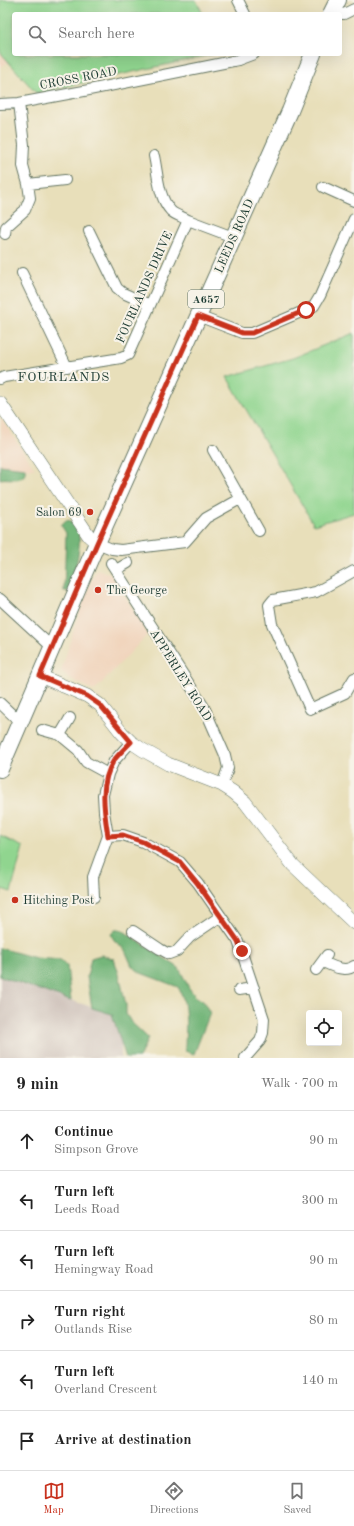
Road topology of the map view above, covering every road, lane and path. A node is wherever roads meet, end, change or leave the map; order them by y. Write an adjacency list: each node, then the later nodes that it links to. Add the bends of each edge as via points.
1 (238, 0): 3 (street)
2 (338, 0): 4 (main road)
3 (244, 12)
4 (332, 12)
5 (249, 56): 7 (street, CROSS ROAD)
6 (313, 56): 18 (main road, LEEDS ROAD / A657)
7 (19, 103): 8 (street, CROSS ROAD); 11 (street, via 24,145 23,166)
8 (0, 104)
9 (154, 156): 15 (street, via 165,202 172,212)
10 (65, 180): 11 (street)
11 (28, 184): 17 (street, via 30,198 25,210 6,227)
12 (323, 187): 13 (street)
13 (354, 201)
14 (354, 219): 21 (street, via 314,306 252,333 242,333)
15 (188, 220): 18 (street); 20 (street, FOURLANDS DRIVE)
16 (89, 231): 20 (street, via 117,288)
17 (5, 234)
18 (233, 237): 21 (main road, LEEDS ROAD / A657)
19 (22, 273): 22 (street)
20 (150, 305): 22 (street, FOURLANDS DRIVE, via 128,355)
21 (198, 316): 28 (main road, LEEDS ROAD / A657)
22 (67, 367): 23 (street, FOURLANDS DRIVE)
23 (0, 379)
24 (0, 403): 28 (street, via 89,536)
25 (213, 450): 26 (street)
26 (240, 499): 27 (street); 28 (street, via 206,518 185,542 121,550)
27 (259, 531)
28 (97, 543): 32 (main road, LEEDS ROAD / A657)
29 (128, 563): 43 (street, APPERLEY ROAD, via 113,567 204,707 225,755 228,768)
30 (354, 571): 34 (street, via 316,592 273,600 269,605 272,624 310,709 345,693)
31 (0, 599): 32 (street)
32 (52, 647): 33 (main road, LEEDS ROAD / A657)
33 (40, 676): 37 (main road, LEEDS ROAD / A657); 40 (street, via 87,696 100,705)
34 (354, 678)
35 (0, 703): 37 (street)
36 (70, 718): 39 (street)
37 (20, 722): 41 (main road, LEEDS ROAD / A657)
38 (42, 730): 39 (street)
39 (60, 735): 42 (street, via 78,750 86,762)
40 (131, 742): 42 (street, via 114,761); 43 (street, via 168,764)
41 (0, 769)
42 (108, 774): 44 (street, via 103,795)
43 (222, 785): 47 (street, via 244,802 293,865)
44 (108, 836): 45 (street, via 93,877); 46 (street, via 123,835 143,842 180,862)
45 (94, 897)
46 (221, 916): 48 (street, via 169,954); 51 (street, via 238,941)
47 (354, 923)
48 (133, 931)
49 (322, 963): 50 (street, via 339,969)
50 (354, 966)
51 (254, 988): 52 (street); 53 (street, via 264,1019 263,1033 260,1041)
52 (239, 990)
53 (245, 1058)

